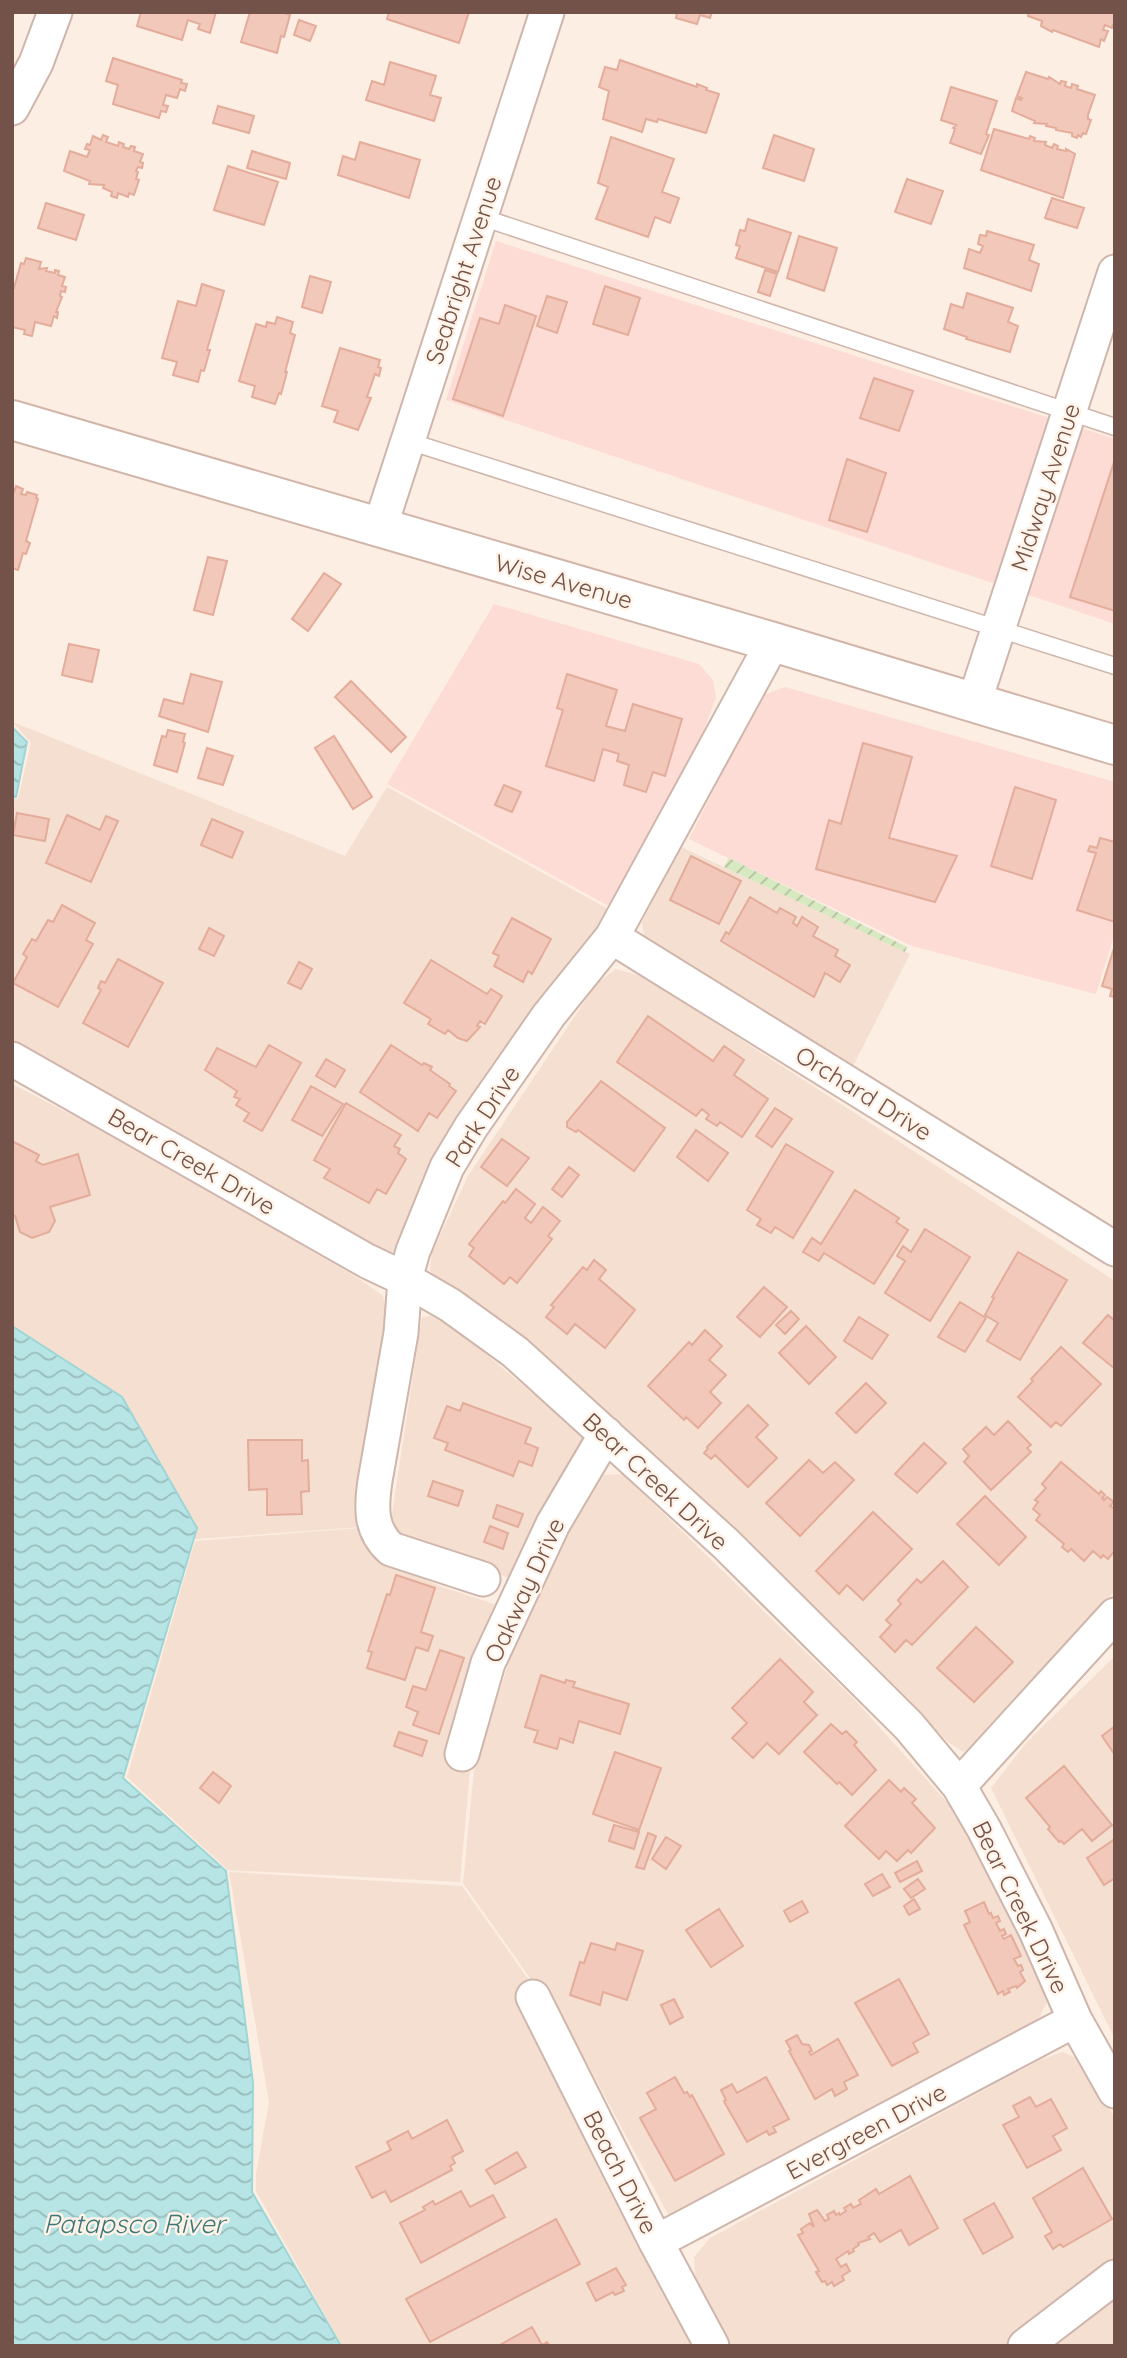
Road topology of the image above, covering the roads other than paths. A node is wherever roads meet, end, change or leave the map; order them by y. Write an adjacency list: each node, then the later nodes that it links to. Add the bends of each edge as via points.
1 (55, 12): 3 (street, via 36,63)
2 (547, 12): 4 (street, Seabright Avenue)
3 (12, 108)
4 (481, 217): 6 (lane); 9 (street, Seabright Avenue)
5 (1115, 272): 6 (street, Midway Avenue)
6 (1069, 412): 8 (lane); 11 (street, Midway Avenue)
7 (12, 420): 10 (main road, Wise Avenue)
8 (1115, 427)
9 (408, 440): 10 (street, Seabright Avenue); 11 (lane)
10 (380, 527): 12 (main road, Wise Avenue)
11 (999, 628): 13 (lane); 14 (street, Midway Avenue)
12 (773, 642): 14 (main road, Wise Avenue); 16 (street, Park Drive)
13 (1115, 666)
14 (974, 703): 15 (main road, Wise Avenue)
15 (1115, 746)
16 (612, 937): 18 (street, Orchard Drive); 19 (street, Park Drive, via 549,1015 471,1127 447,1167)
17 (12, 1059): 19 (street, Bear Creek Drive)
18 (1115, 1249)
19 (405, 1279): 20 (street, Bear Creek Drive, via 515,1352); 21 (street, Park Drive, via 401,1333 372,1502 374,1524 391,1549)
20 (606, 1434): 23 (street, Oakway Drive, via 553,1524 488,1663); 24 (street, Bear Creek Drive, via 726,1544 900,1716)
21 (483, 1579)
22 (1115, 1615): 24 (street)
23 (463, 1754)
24 (959, 1786): 26 (street, Bear Creek Drive, via 1036,1931)
25 (533, 1997): 28 (street, Beach Drive)
26 (1075, 2020): 27 (street, Bear Creek Drive); 28 (street, Evergreen Drive)
27 (1115, 2091)
28 (656, 2242): 30 (street, Beach Drive)
29 (1115, 2277): 31 (street)
30 (712, 2346)
31 (1026, 2346)

